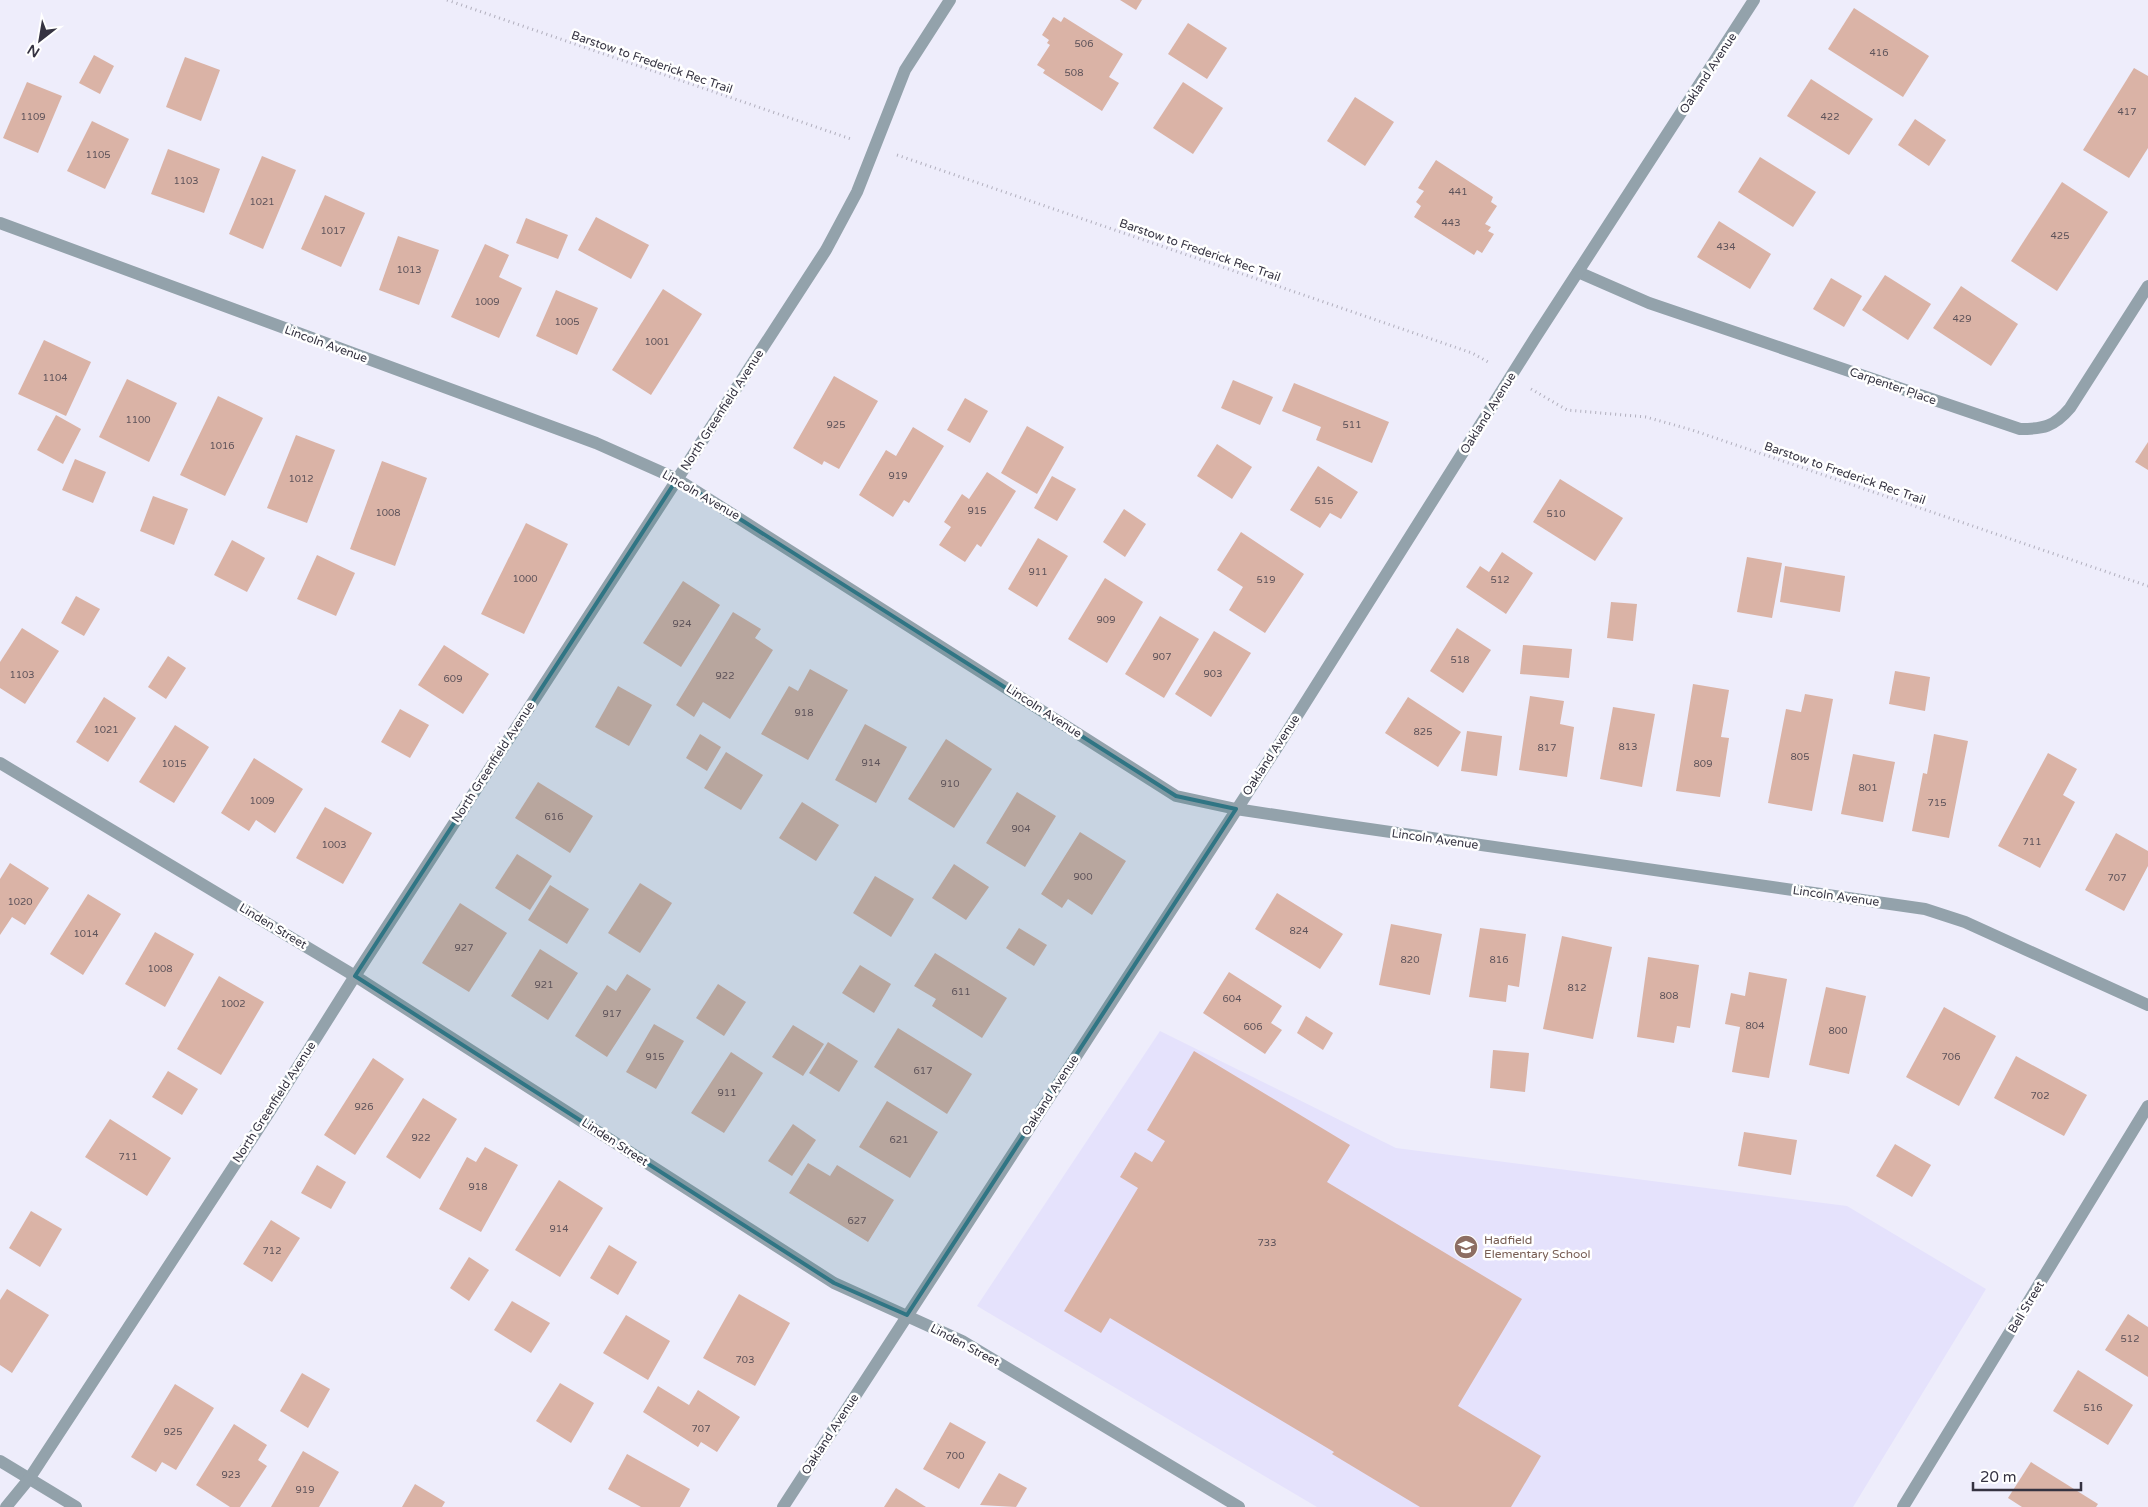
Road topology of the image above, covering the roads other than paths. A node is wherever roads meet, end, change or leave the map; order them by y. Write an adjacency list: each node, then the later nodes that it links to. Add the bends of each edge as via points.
1 (950, 0): 6 (street, North Greenfield Avenue, via 906,70 857,192 826,250)
2 (1754, 0): 4 (street, Oakland Avenue)
3 (0, 223): 6 (street, Lincoln Avenue, via 587,440)
4 (1578, 272): 5 (street, Carpenter Place, via 1649,303 2020,429 2038,429 2060,420); 8 (street, Oakland Avenue)
5 (2148, 286)
6 (677, 479): 8 (street, Lincoln Avenue, via 1176,796); 9 (street, North Greenfield Avenue)
7 (0, 763): 9 (street, Linden Street)
8 (1236, 809): 10 (street, Lincoln Avenue, via 1925,909 1966,922); 12 (street, Oakland Avenue)
9 (355, 976): 12 (street, Linden Street, via 834,1282); 14 (street, North Greenfield Avenue)
10 (2148, 1006)
11 (2148, 1106): 19 (street, Bell Street)
12 (907, 1315): 17 (street, Oakland Avenue); 18 (street, Linden Street, via 962,1341)
13 (0, 1461): 14 (street)
14 (29, 1479): 15 (street, North Greenfield Avenue); 16 (street)
15 (6, 1507)
16 (76, 1507)
17 (782, 1507)
18 (1239, 1507)
19 (1903, 1507)

